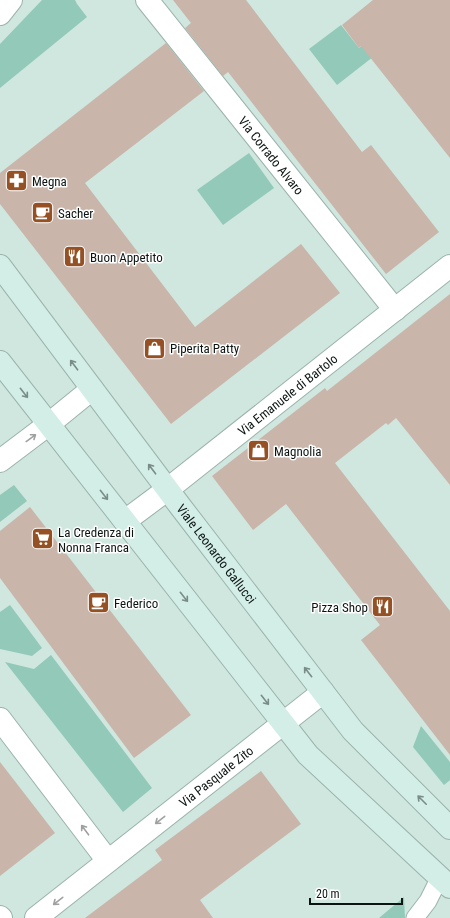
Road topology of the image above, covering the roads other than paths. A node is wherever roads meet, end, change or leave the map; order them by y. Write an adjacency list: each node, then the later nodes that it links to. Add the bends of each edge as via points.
1 (4, 0): 4 (street)
2 (11, 0): 5 (street)
3 (147, 0): 8 (street, Via Corrado Alvaro)
4 (0, 2)
5 (0, 14)
6 (0, 266): 10 (street, Viale Leonardo Gallucci, one-way to 6)
7 (450, 266): 8 (street, Via Emanuele di Bartolo)
8 (395, 310): 13 (street, Via Emanuele di Bartolo)
9 (0, 362): 11 (street, one-way to 11)
10 (92, 389): 11 (street); 13 (street, Viale Leonardo Gallucci, one-way to 10)
11 (49, 424): 12 (street, one-way to 11); 14 (street, one-way to 14)
12 (0, 461)
13 (168, 489): 14 (street, Via Emanuele di Bartolo); 15 (street, Viale Leonardo Gallucci, one-way to 13)
14 (125, 521): 17 (street, one-way to 17)
15 (323, 692): 17 (street, Via Pasquale Zito); 18 (street, Viale Leonardo Gallucci, one-way to 15, via 353,731)
16 (0, 719): 19 (street, one-way to 16)
17 (283, 724): 19 (street, Via Pasquale Zito, one-way to 19); 20 (street, via 308,755)
18 (450, 828)
19 (108, 861): 21 (street, Via Pasquale Zito, one-way to 21)
20 (445, 882): 22 (lane)
21 (36, 918)
22 (415, 918)

